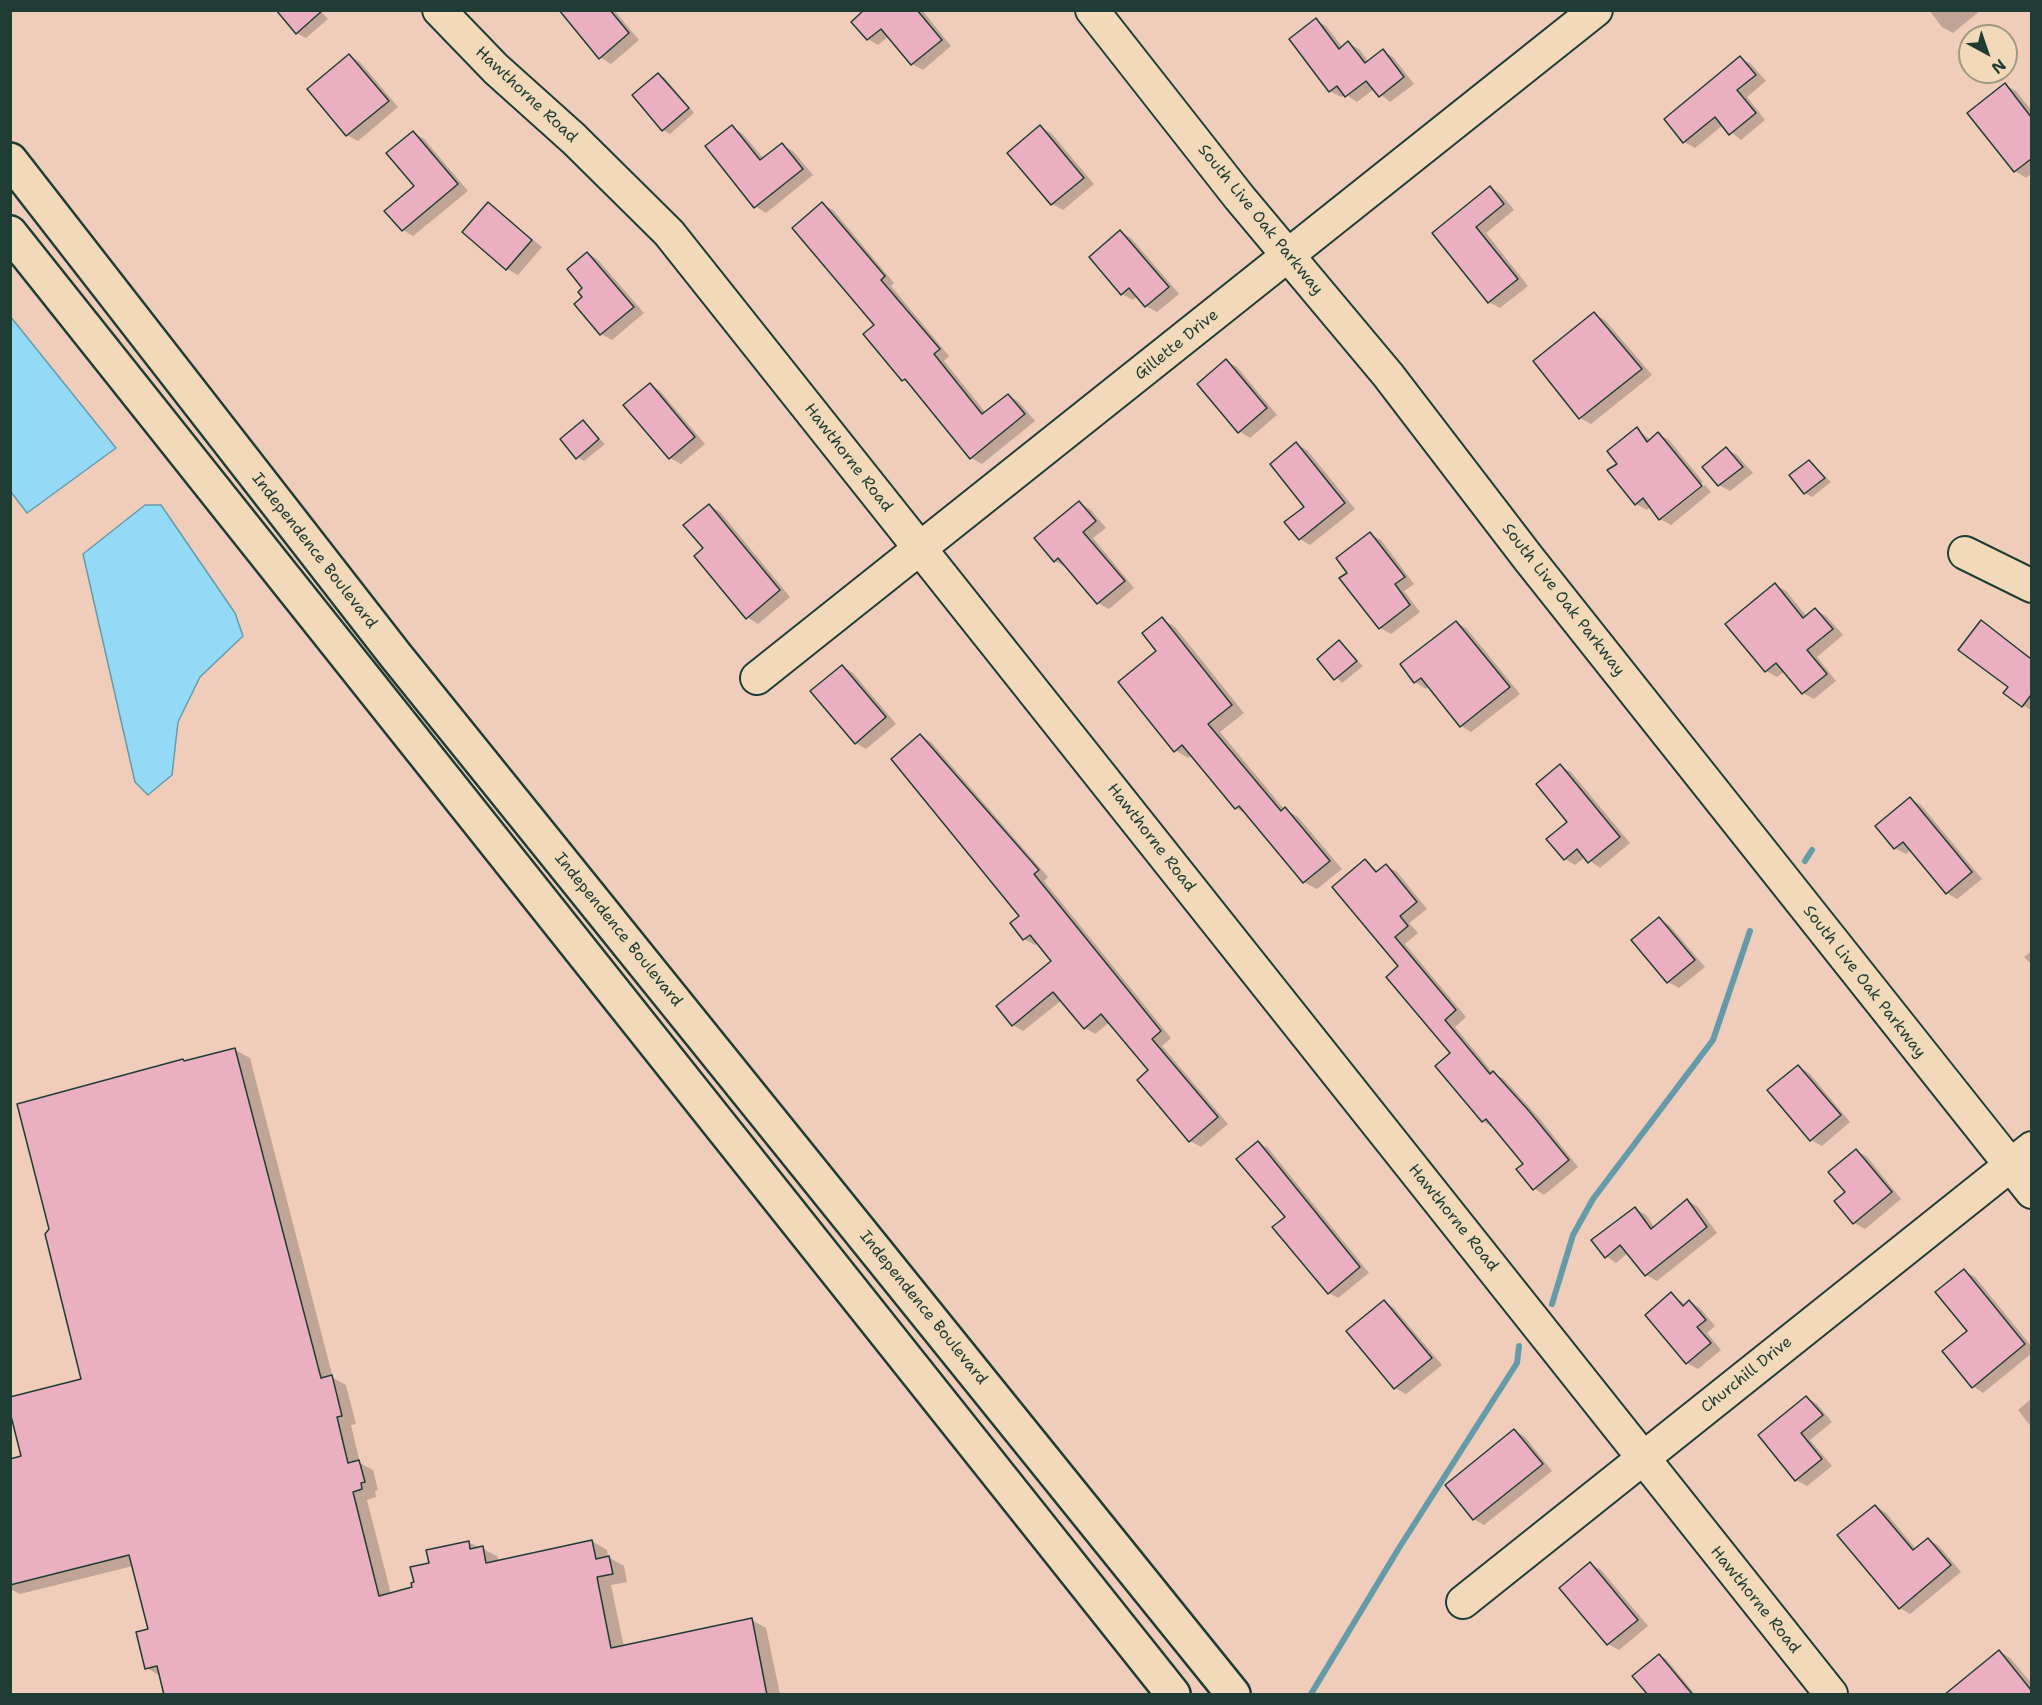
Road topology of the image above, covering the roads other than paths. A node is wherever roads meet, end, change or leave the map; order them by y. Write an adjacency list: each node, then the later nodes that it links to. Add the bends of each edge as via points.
1 (439, 10): 7 (street, Hawthorne Road, via 669,233)
2 (1092, 10): 6 (street, South Live Oak Parkway)
3 (1596, 10): 6 (street, Gillette Drive)
4 (10, 160): 16 (main road, Independence Boulevard, via 396,656)
5 (10, 233): 15 (main road)
6 (1288, 256): 7 (street, Gillette Drive); 11 (street, South Live Oak Parkway, via 1388,375 1537,568)
7 (920, 548): 10 (street, Gillette Drive); 13 (street, Hawthorne Road)
8 (1965, 553): 9 (street)
9 (2031, 586)
10 (757, 678)
11 (2020, 1156): 12 (street, South Live Oak Parkway); 13 (street, Churchill Drive)
12 (2031, 1192)
13 (1644, 1457): 14 (street, Churchill Drive); 17 (street, Hawthorne Road)
14 (1463, 1602)
15 (1173, 1695)
16 (1233, 1695)
17 (1831, 1695)

